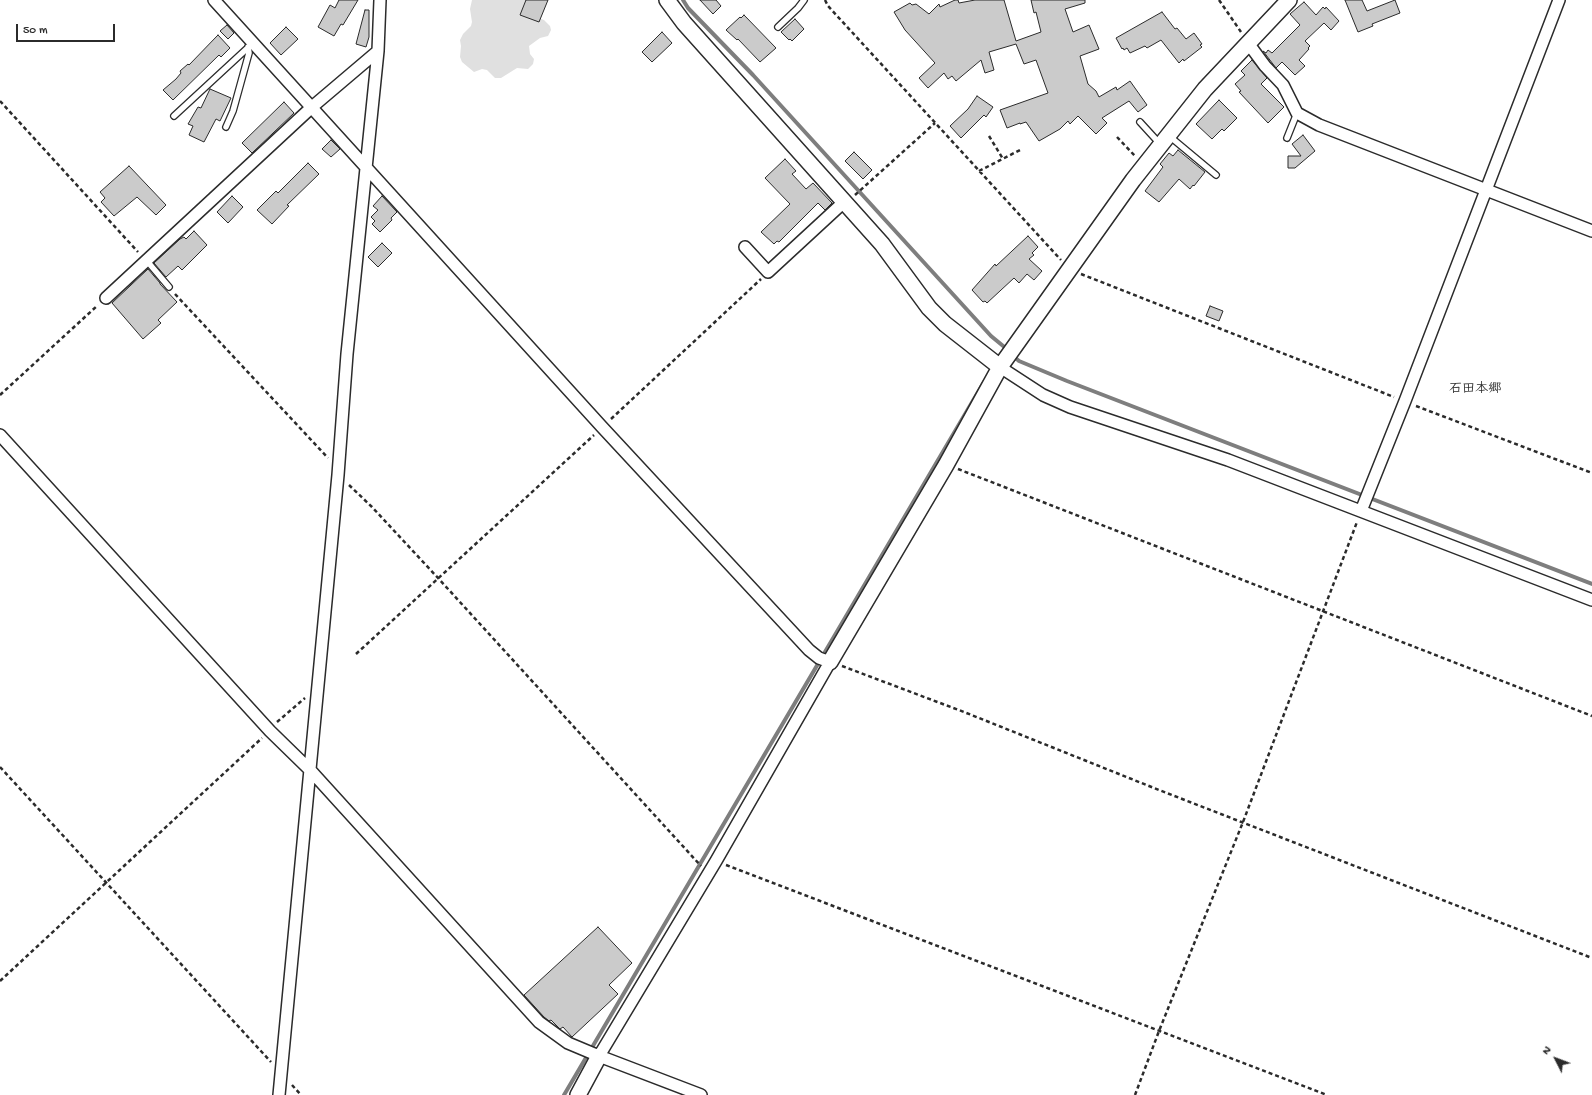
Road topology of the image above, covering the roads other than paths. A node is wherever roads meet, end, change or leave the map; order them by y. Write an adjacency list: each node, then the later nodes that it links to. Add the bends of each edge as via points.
1 (214, 0): 9 (street)
2 (380, 0): 10 (street)
3 (667, 0): 21 (street, via 673,10)
4 (804, 0): 7 (lane)
5 (1290, 0): 8 (street)
6 (1559, 0): 20 (street)
7 (778, 27)
8 (1248, 42): 12 (street, via 1283,85); 17 (street, via 1205,89)
9 (251, 45): 11 (street); 13 (lane); 15 (lane, via 233,111)
10 (378, 51): 11 (street); 18 (street)
11 (312, 107): 18 (street); 24 (street)
12 (1297, 113): 16 (lane); 20 (street, via 1319,125)
13 (174, 116)
14 (1140, 122): 17 (lane)
15 (226, 127)
16 (1288, 138)
17 (1165, 140): 19 (lane); 27 (street)
18 (366, 168): 31 (street, via 809,650); 32 (street, via 347,354)
19 (1216, 175)
20 (1486, 190): 22 (street); 29 (street)
21 (846, 202): 23 (street, via 768,272); 27 (street, via 882,244 929,308 945,324)
22 (1592, 231)
23 (745, 247)
24 (147, 261): 25 (lane); 26 (street)
25 (169, 287)
26 (106, 298)
27 (1000, 366): 29 (street, via 1043,394 1070,407 1228,460); 31 (street, via 946,465)
28 (0, 435): 32 (street, via 270,730)
29 (1362, 510): 30 (street)
30 (1592, 600)
31 (830, 662): 33 (street, via 716,861)
32 (311, 771): 33 (street, via 539,1022 568,1043); 34 (street)
33 (599, 1056): 35 (street); 36 (street)
34 (280, 1095)
35 (578, 1095)
36 (701, 1095)

